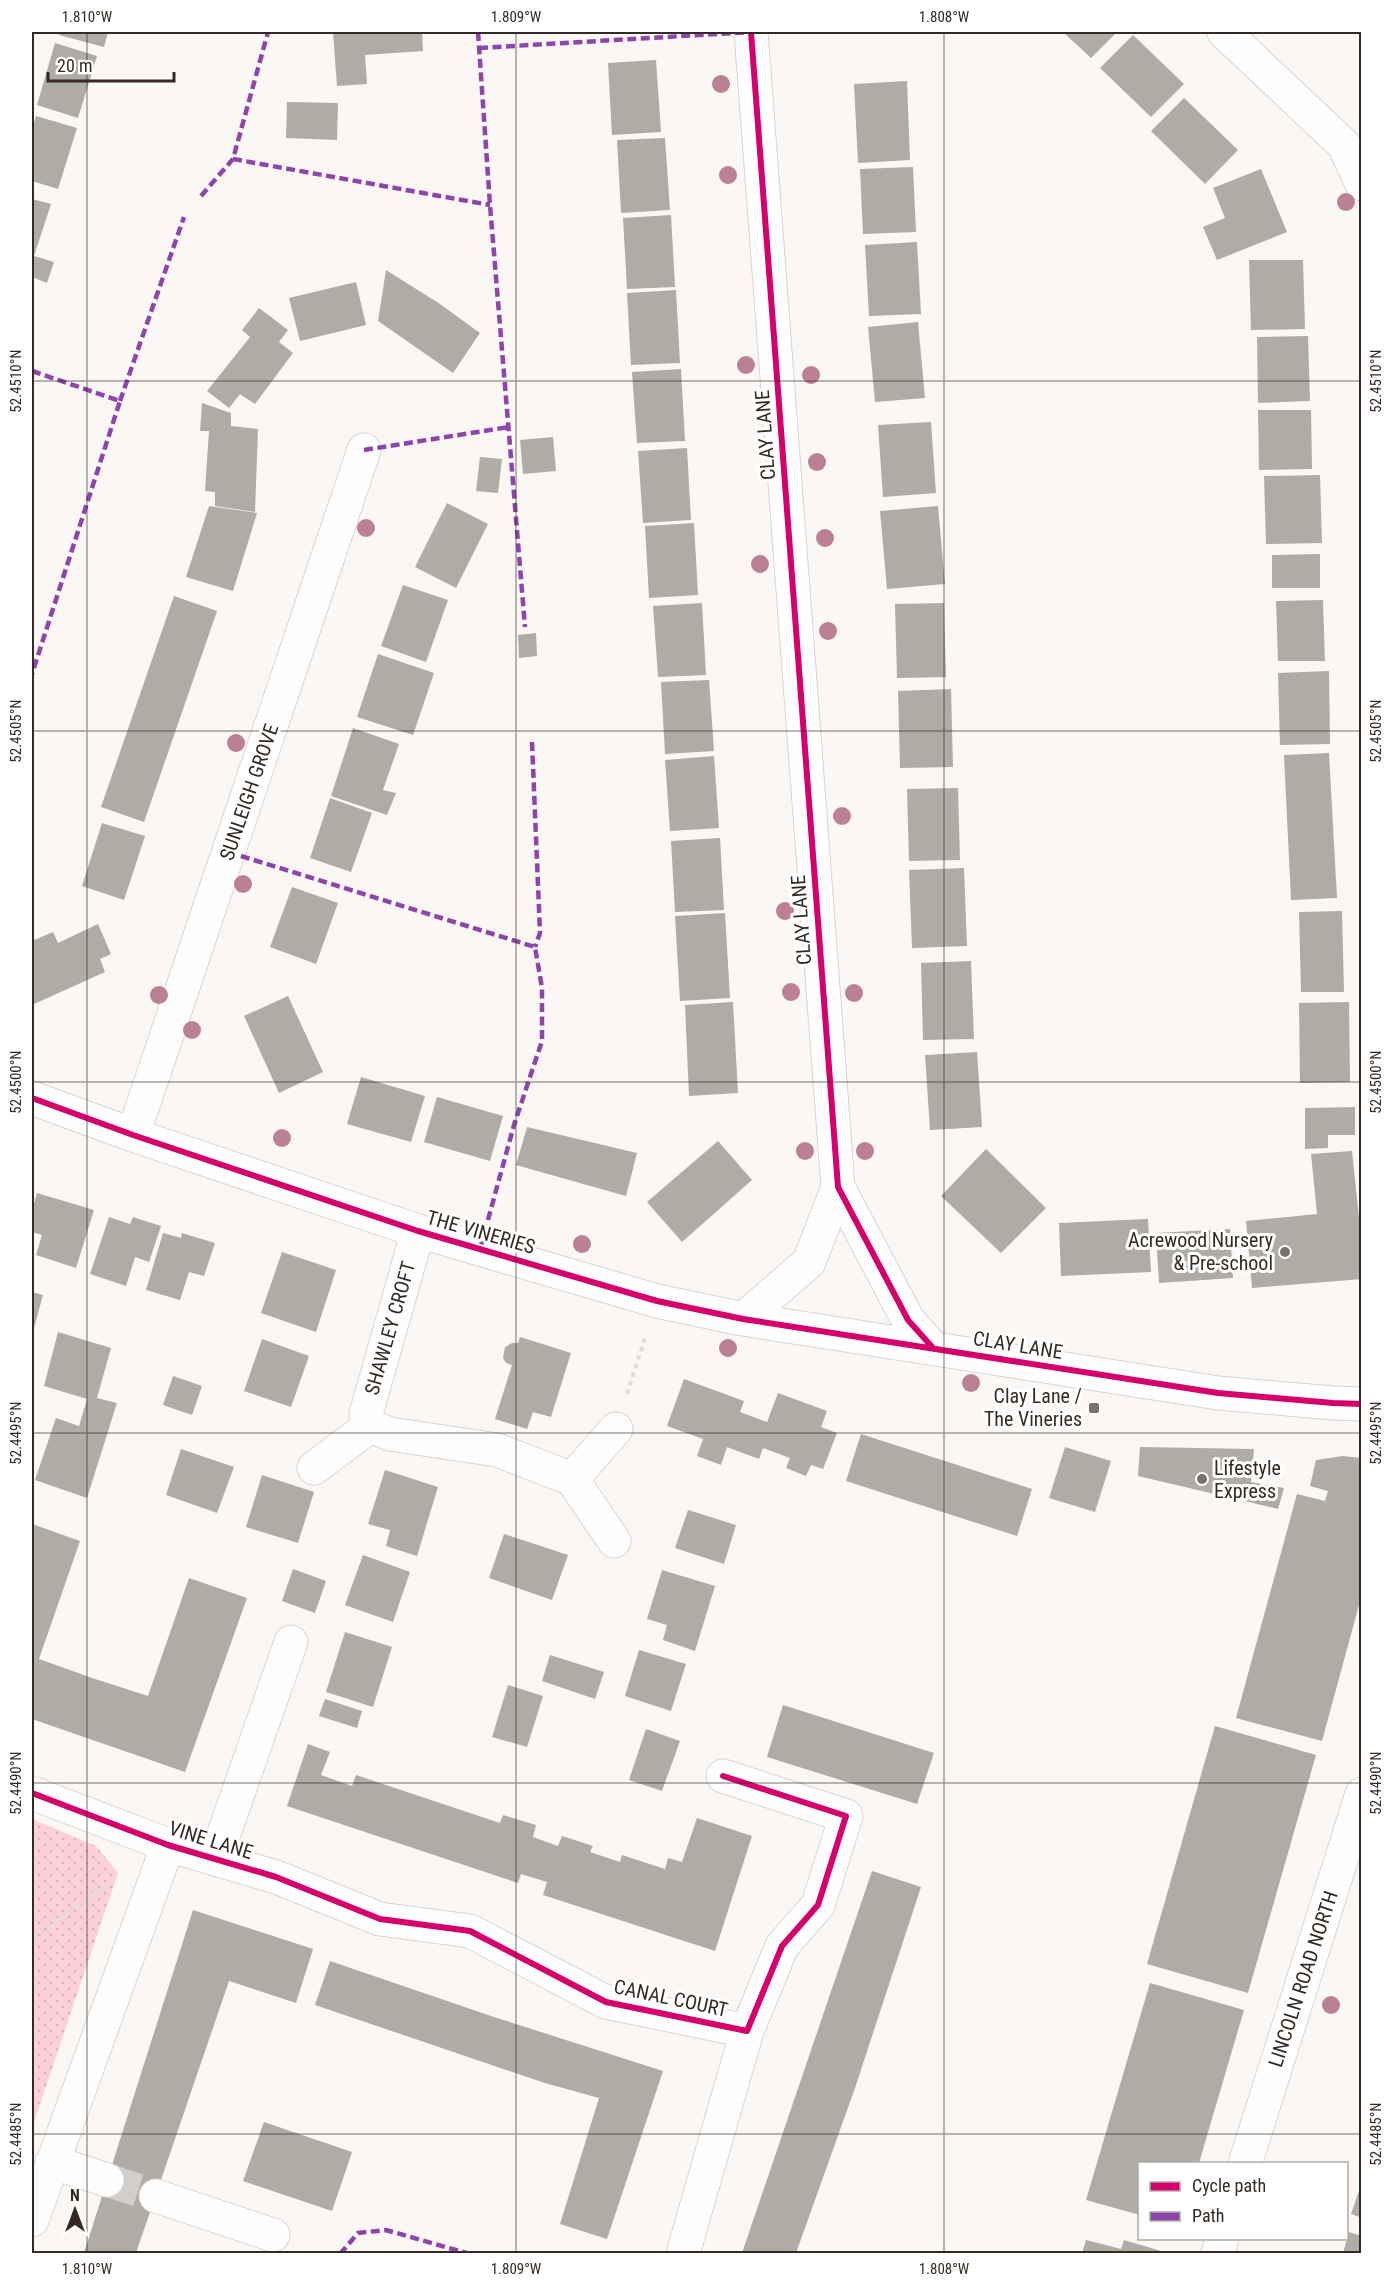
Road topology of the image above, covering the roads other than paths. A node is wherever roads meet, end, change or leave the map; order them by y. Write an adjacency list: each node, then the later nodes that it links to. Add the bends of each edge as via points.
1 (751, 32): 7 (street, CLAY LANE)
2 (1224, 32): 3 (street, via 1344,145)
3 (1362, 184)
4 (364, 450): 6 (street, SUNLEIGH GROVE)
5 (32, 1098): 6 (street, THE VINERIES)
6 (133, 1135): 8 (street, THE VINERIES)
7 (838, 1187): 9 (street, CLAY LANE, via 809,1262); 10 (street, CLAY LANE, via 908,1320)
8 (418, 1231): 9 (street, THE VINERIES, via 657,1301); 12 (street, SHAWLEY CROFT, via 366,1414)
9 (743, 1319): 10 (street, THE VINERIES)
10 (933, 1348): 11 (street, CLAY LANE, via 1218,1393)
11 (1362, 1404)
12 (370, 1426): 14 (street); 15 (street, via 390,1434 497,1450)
13 (616, 1429): 15 (street)
14 (315, 1468)
15 (572, 1479): 16 (street)
16 (614, 1541)
17 (291, 1642): 22 (street)
18 (723, 1776): 24 (street, CANAL COURT, via 846,1816 818,1905 782,1946)
19 (32, 1793): 21 (street, VINE LANE)
20 (1359, 1814): 26 (street, LINCOLN ROAD NORTH)
21 (168, 1845): 22 (street, VINE LANE); 25 (street, VINE LANE)
22 (215, 1859): 23 (street, VINE LANE, via 276,1877)
23 (380, 1919): 24 (street, CANAL COURT, via 470,1931 606,2002)
24 (747, 2031): 31 (street, CANAL COURT)
25 (52, 2162): 27 (street); 29 (street, VINE LANE)
26 (1245, 2162)
27 (107, 2180)
28 (156, 2196): 30 (street)
29 (32, 2220)
30 (273, 2235)
31 (684, 2250)

